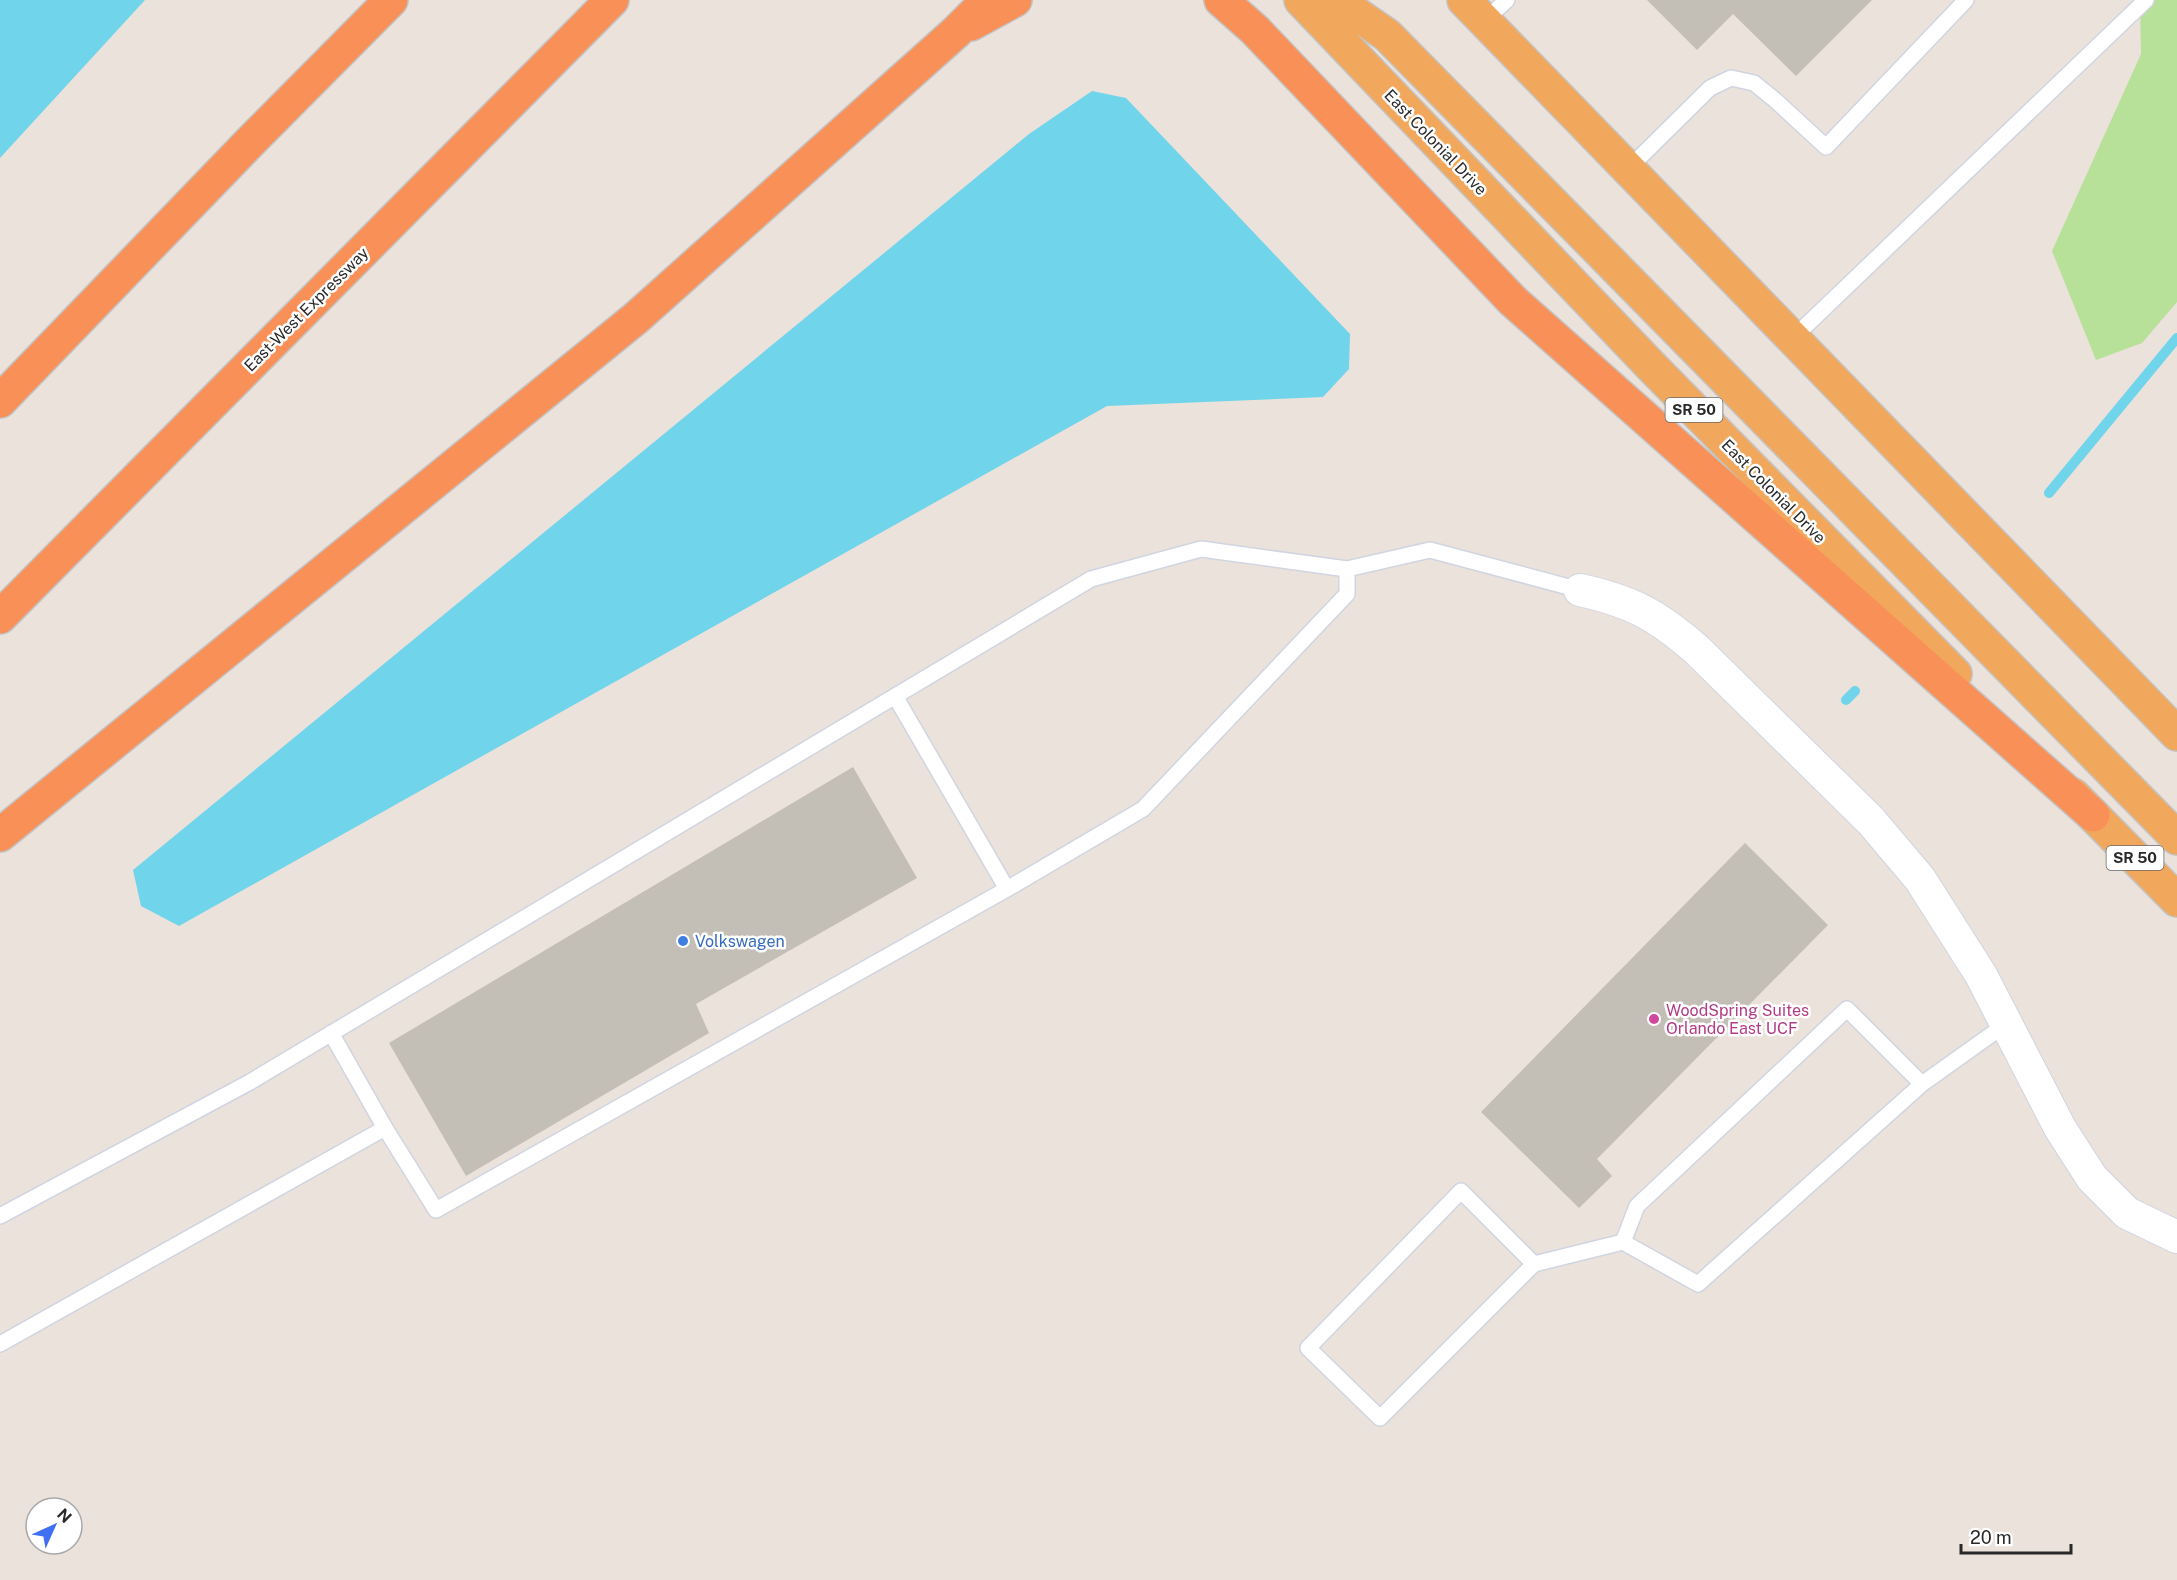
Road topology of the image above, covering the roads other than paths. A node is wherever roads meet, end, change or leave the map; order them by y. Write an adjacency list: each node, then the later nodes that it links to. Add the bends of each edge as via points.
1 (391, 0): 14 (highway)
2 (612, 0): 17 (highway, East-West Expressway)
3 (988, 0): 11 (highway)
4 (1015, 0): 11 (highway)
5 (1221, 0): 20 (highway, via 1255,30 1512,301)
6 (1301, 0): 20 (highway, East Colonial Drive / SR 50, via 1652,367)
7 (1336, 0): 22 (highway, via 1387,35)
8 (1966, 0): 12 (lane, via 1826,147 1754,83 1731,78 1710,88)
9 (2146, 0): 13 (lane)
10 (1485, 7): 12 (highway)
11 (956, 32): 21 (highway, via 636,318)
12 (1628, 169): 13 (highway)
13 (1793, 338): 19 (highway)
14 (0, 401)
15 (1347, 569): 16 (lane, via 1430,550); 18 (lane, via 1201,549 1091,579); 23 (lane, via 1347,594 1143,809)
16 (1580, 590): 25 (street, via 1613,597 1672,628 1871,822 1920,879)
17 (0, 617)
18 (895, 696): 23 (lane); 26 (lane)
19 (2177, 734)
20 (2093, 815): 24 (highway, East Colonial Drive / SR 50)
21 (0, 835)
22 (2177, 838)
23 (1008, 889): 28 (lane, via 436,1210)
24 (2177, 900)
25 (2007, 1024): 27 (lane); 30 (street, via 2060,1128 2092,1178 2127,1213)
26 (331, 1034): 28 (lane); 29 (lane, via 250,1082)
27 (1922, 1084): 31 (lane, via 1698,1284); 31 (lane, via 1847,1009 1637,1206)
28 (385, 1128): 33 (lane)
29 (0, 1216)
30 (2177, 1237)
31 (1623, 1242): 32 (lane)
32 (1534, 1264): 32 (lane, via 1461,1191 1308,1348 1380,1418)
33 (0, 1344)

